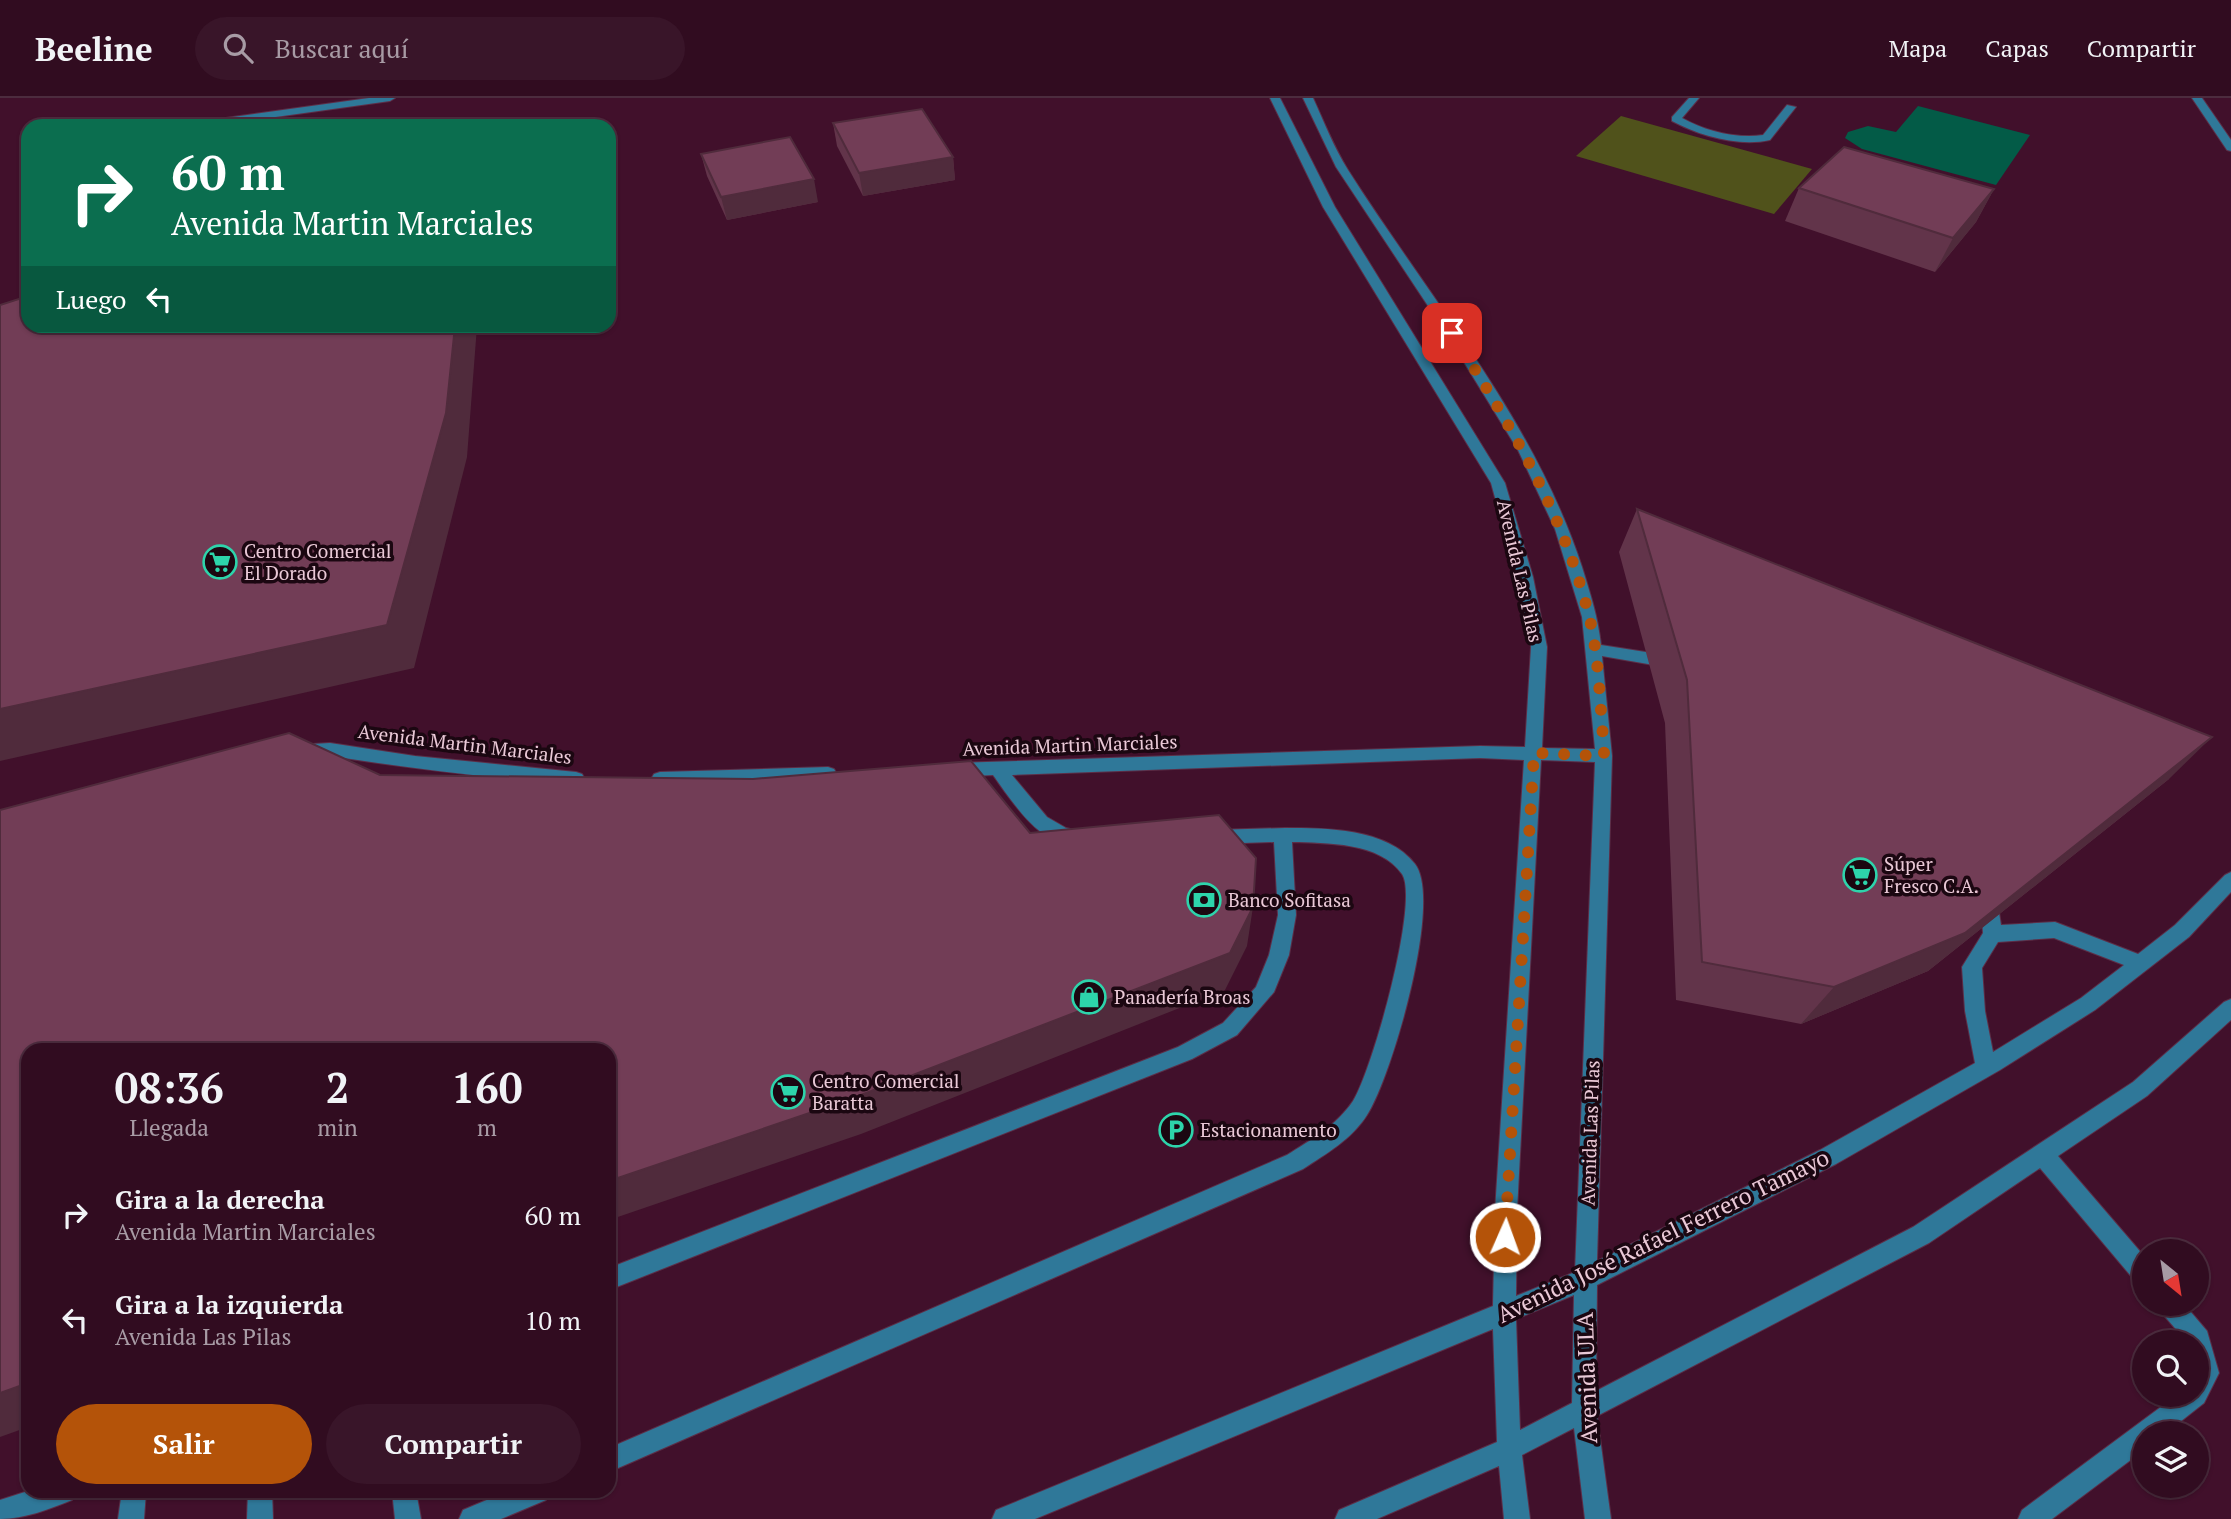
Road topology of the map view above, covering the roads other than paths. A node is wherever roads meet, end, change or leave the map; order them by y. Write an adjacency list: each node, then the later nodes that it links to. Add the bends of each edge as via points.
1 (390, 98): 7 (street)
2 (1275, 98): 12 (street, Avenida Las Pilas, via 1329,207 1498,483 1539,647)
3 (1308, 98): 9 (street, Avenida Las Pilas, via 1341,167 1525,450 1562,529 1590,617)
4 (1694, 98): 6 (street, via 1676,119 1749,141 1766,138)
5 (2197, 98): 8 (street)
6 (1791, 107)
7 (240, 119)
8 (2231, 148)
9 (1593, 649): 10 (street); 13 (street, Avenida Las Pilas)
10 (1682, 663)
11 (285, 750): 18 (street, Avenida Martin Marciales, via 330,749 415,763)
12 (1534, 753): 13 (street, Avenida Martin Marciales); 14 (street, Avenida Martin Marciales); 32 (street, Avenida Las Pilas, via 1506,1198)
13 (1604, 756): 31 (street, Avenida Las Pilas)
14 (998, 769): 15 (street, Avenida Martin Marciales); 19 (street, via 1040,822 1066,837)
15 (943, 771)
16 (846, 773): 17 (street)
17 (640, 779)
18 (598, 780)
19 (1093, 837)
20 (1197, 837): 21 (street)
21 (1283, 837): 30 (street, via 1287,915 1279,955 1264,992 1230,1029 1185,1053); 40 (street, via 1339,838 1377,846 1402,862 1414,877 1415,900 1386,1046 1360,1108 1331,1139 1282,1167)
22 (1986, 880): 24 (street)
23 (2231, 880): 25 (street, Avenida José Rafael Ferrero Tamayo, via 2182,931)
24 (1993, 934): 25 (street, via 2055,930); 27 (street, via 1972,967)
25 (2140, 963): 27 (street, Avenida José Rafael Ferrero Tamayo, via 2088,1004)
26 (2231, 1008): 28 (street, via 2140,1088)
27 (1986, 1067): 31 (street, Avenida José Rafael Ferrero Tamayo, via 1828,1157)
28 (2042, 1154): 29 (street); 36 (street, via 1921,1235)
29 (2132, 1260)
30 (616, 1276)
31 (1585, 1279): 32 (street, Avenida José Rafael Ferrero Tamayo); 36 (street, Avenida ULA)
32 (1504, 1314): 39 (street); 51 (street, Avenida José Rafael Ferrero Tamayo)
33 (2180, 1316): 34 (street)
34 (2192, 1330)
35 (2179, 1407): 37 (street)
36 (1584, 1411): 39 (street); 54 (street, Avenida ULA)
37 (2162, 1421)
38 (2132, 1444): 55 (street)
39 (1509, 1449): 52 (street); 53 (street)
40 (616, 1457)
41 (43, 1498): 46 (street)
42 (133, 1498): 47 (street)
43 (260, 1498): 48 (street)
44 (405, 1498): 49 (street)
45 (521, 1498): 50 (street)
46 (0, 1513)
47 (131, 1519)
48 (260, 1519)
49 (408, 1519)
50 (472, 1519)
51 (1005, 1519)
52 (1348, 1519)
53 (1517, 1519)
54 (1598, 1519)
55 (2031, 1519)

